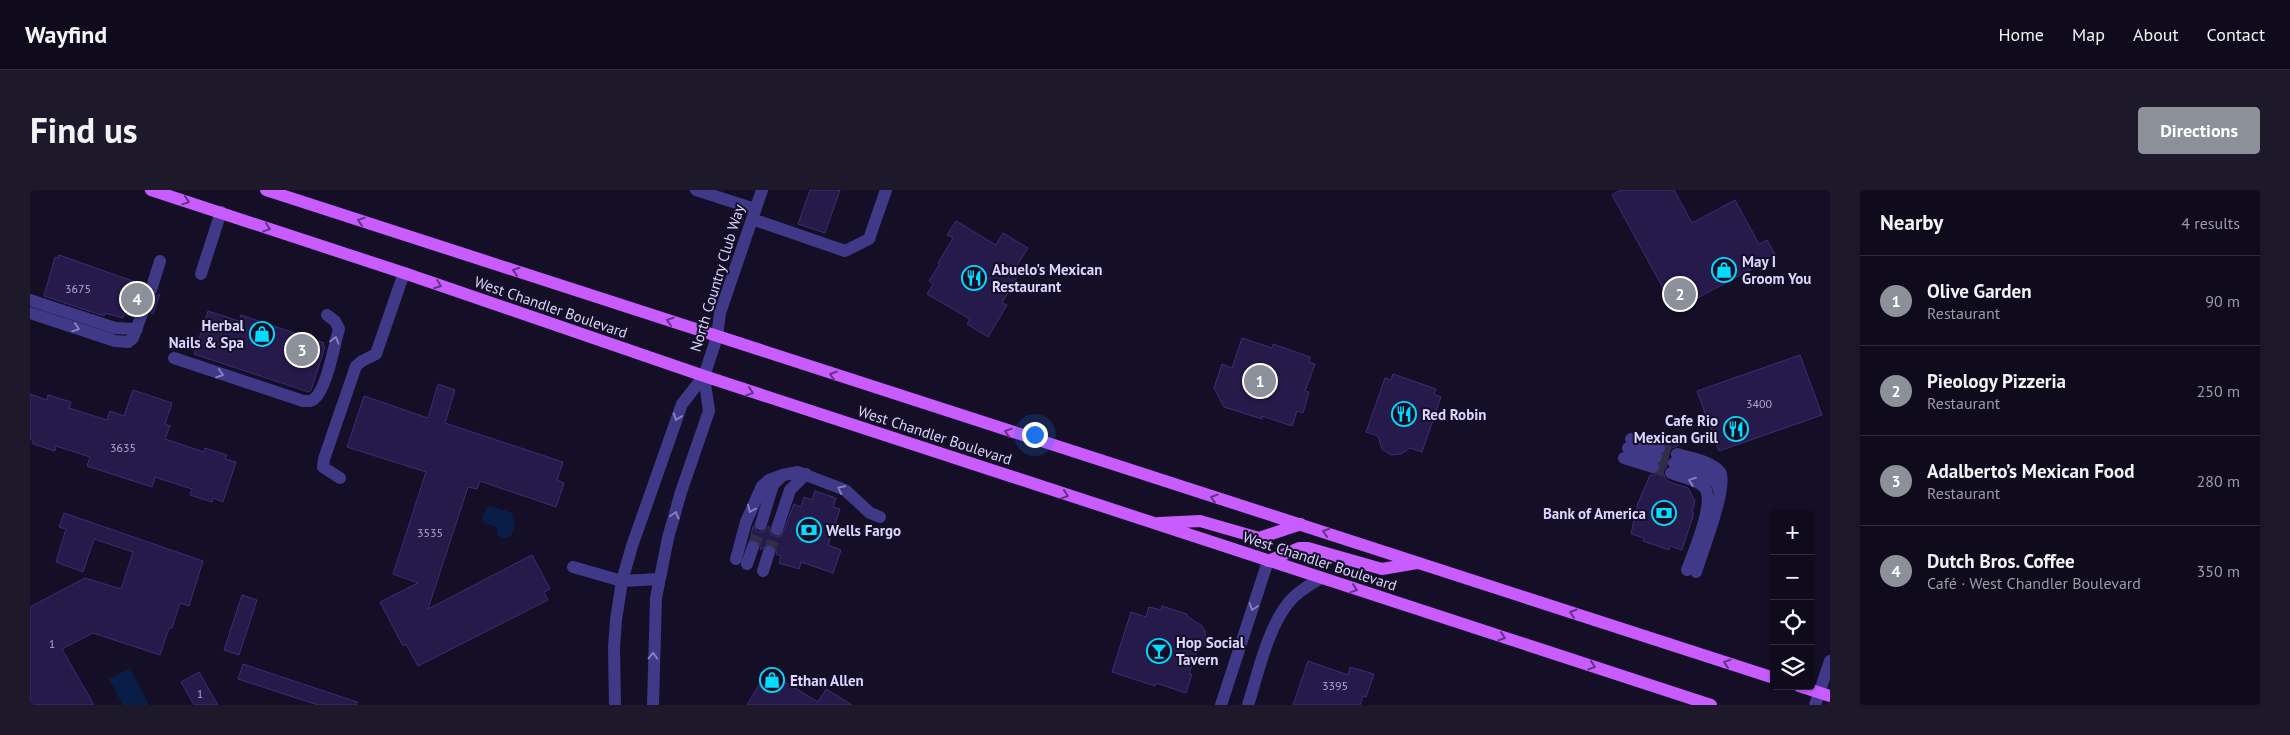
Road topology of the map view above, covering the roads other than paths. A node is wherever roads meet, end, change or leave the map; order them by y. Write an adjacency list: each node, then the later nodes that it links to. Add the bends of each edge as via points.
1 (151, 190): 6 (main road, West Chandler Boulevard, one-way to 6)
2 (266, 190): 17 (main road, West Chandler Boulevard, one-way to 2)
3 (696, 190): 7 (street)
4 (762, 190): 7 (street, North Country Club Way)
5 (886, 190): 7 (street, via 869,239 845,251)
6 (221, 212): 9 (main road, West Chandler Boulevard, one-way to 9); 10 (street)
7 (754, 214): 17 (street, North Country Club Way, via 720,313)
8 (160, 261): 11 (street)
9 (404, 273): 19 (main road, West Chandler Boulevard, one-way to 19); 22 (street, via 376,354 362,361 351,376 324,459 323,467)
10 (201, 274)
11 (150, 290)
12 (30, 300): 16 (street, via 115,328)
13 (143, 311): 16 (street)
14 (30, 313): 16 (street, one-way to 16, via 115,341 128,342)
15 (328, 315): 18 (street, one-way to 15, via 311,401 322,388 338,329)
16 (137, 328)
17 (717, 336): 19 (street, North Country Club Way); 25 (main road, West Chandler Boulevard, one-way to 17)
18 (174, 358)
19 (704, 376): 24 (main road, West Chandler Boulevard, one-way to 24); 32 (street, one-way to 19, via 682,492 709,411); 33 (street, one-way to 33, via 682,404)
20 (1628, 448): 20 (street, via 1656,458)
21 (794, 474): 21 (street, via 790,490 769,526 773,485); 23 (street, one-way to 21, via 870,513 845,490); 28 (street, one-way to 28, via 769,480 762,486 746,522)
22 (340, 478)
23 (880, 517)
24 (1152, 523): 25 (main road, via 1200,521 1259,538); 26 (main road, West Chandler Boulevard)
25 (1301, 524): 27 (main road, West Chandler Boulevard, one-way to 25)
26 (1268, 561): 27 (main road, via 1299,548 1308,548 1382,569); 31 (main road, West Chandler Boulevard); 40 (street, one-way to 40)
27 (1420, 563): 35 (main road, West Chandler Boulevard, one-way to 27)
28 (751, 566): 28 (street, via 761,550)
29 (573, 567): 33 (street)
30 (1692, 571): 30 (street, one-way to 30, via 1709,497 1705,488 1674,464 1713,465 1721,472 1723,481 1720,498)
31 (1321, 578): 41 (street, via 1301,591 1281,616); 42 (main road, West Chandler Boulevard, one-way to 42)
32 (659, 579): 33 (street); 39 (street, one-way to 32, via 653,639)
33 (622, 581): 38 (street, via 614,648)
34 (1830, 661): 37 (street)
35 (1770, 677)
36 (1806, 690): 37 (main road)
37 (1822, 698)
38 (615, 705)
39 (653, 705)
40 (1221, 705)
41 (1248, 705)
42 (1711, 705)

